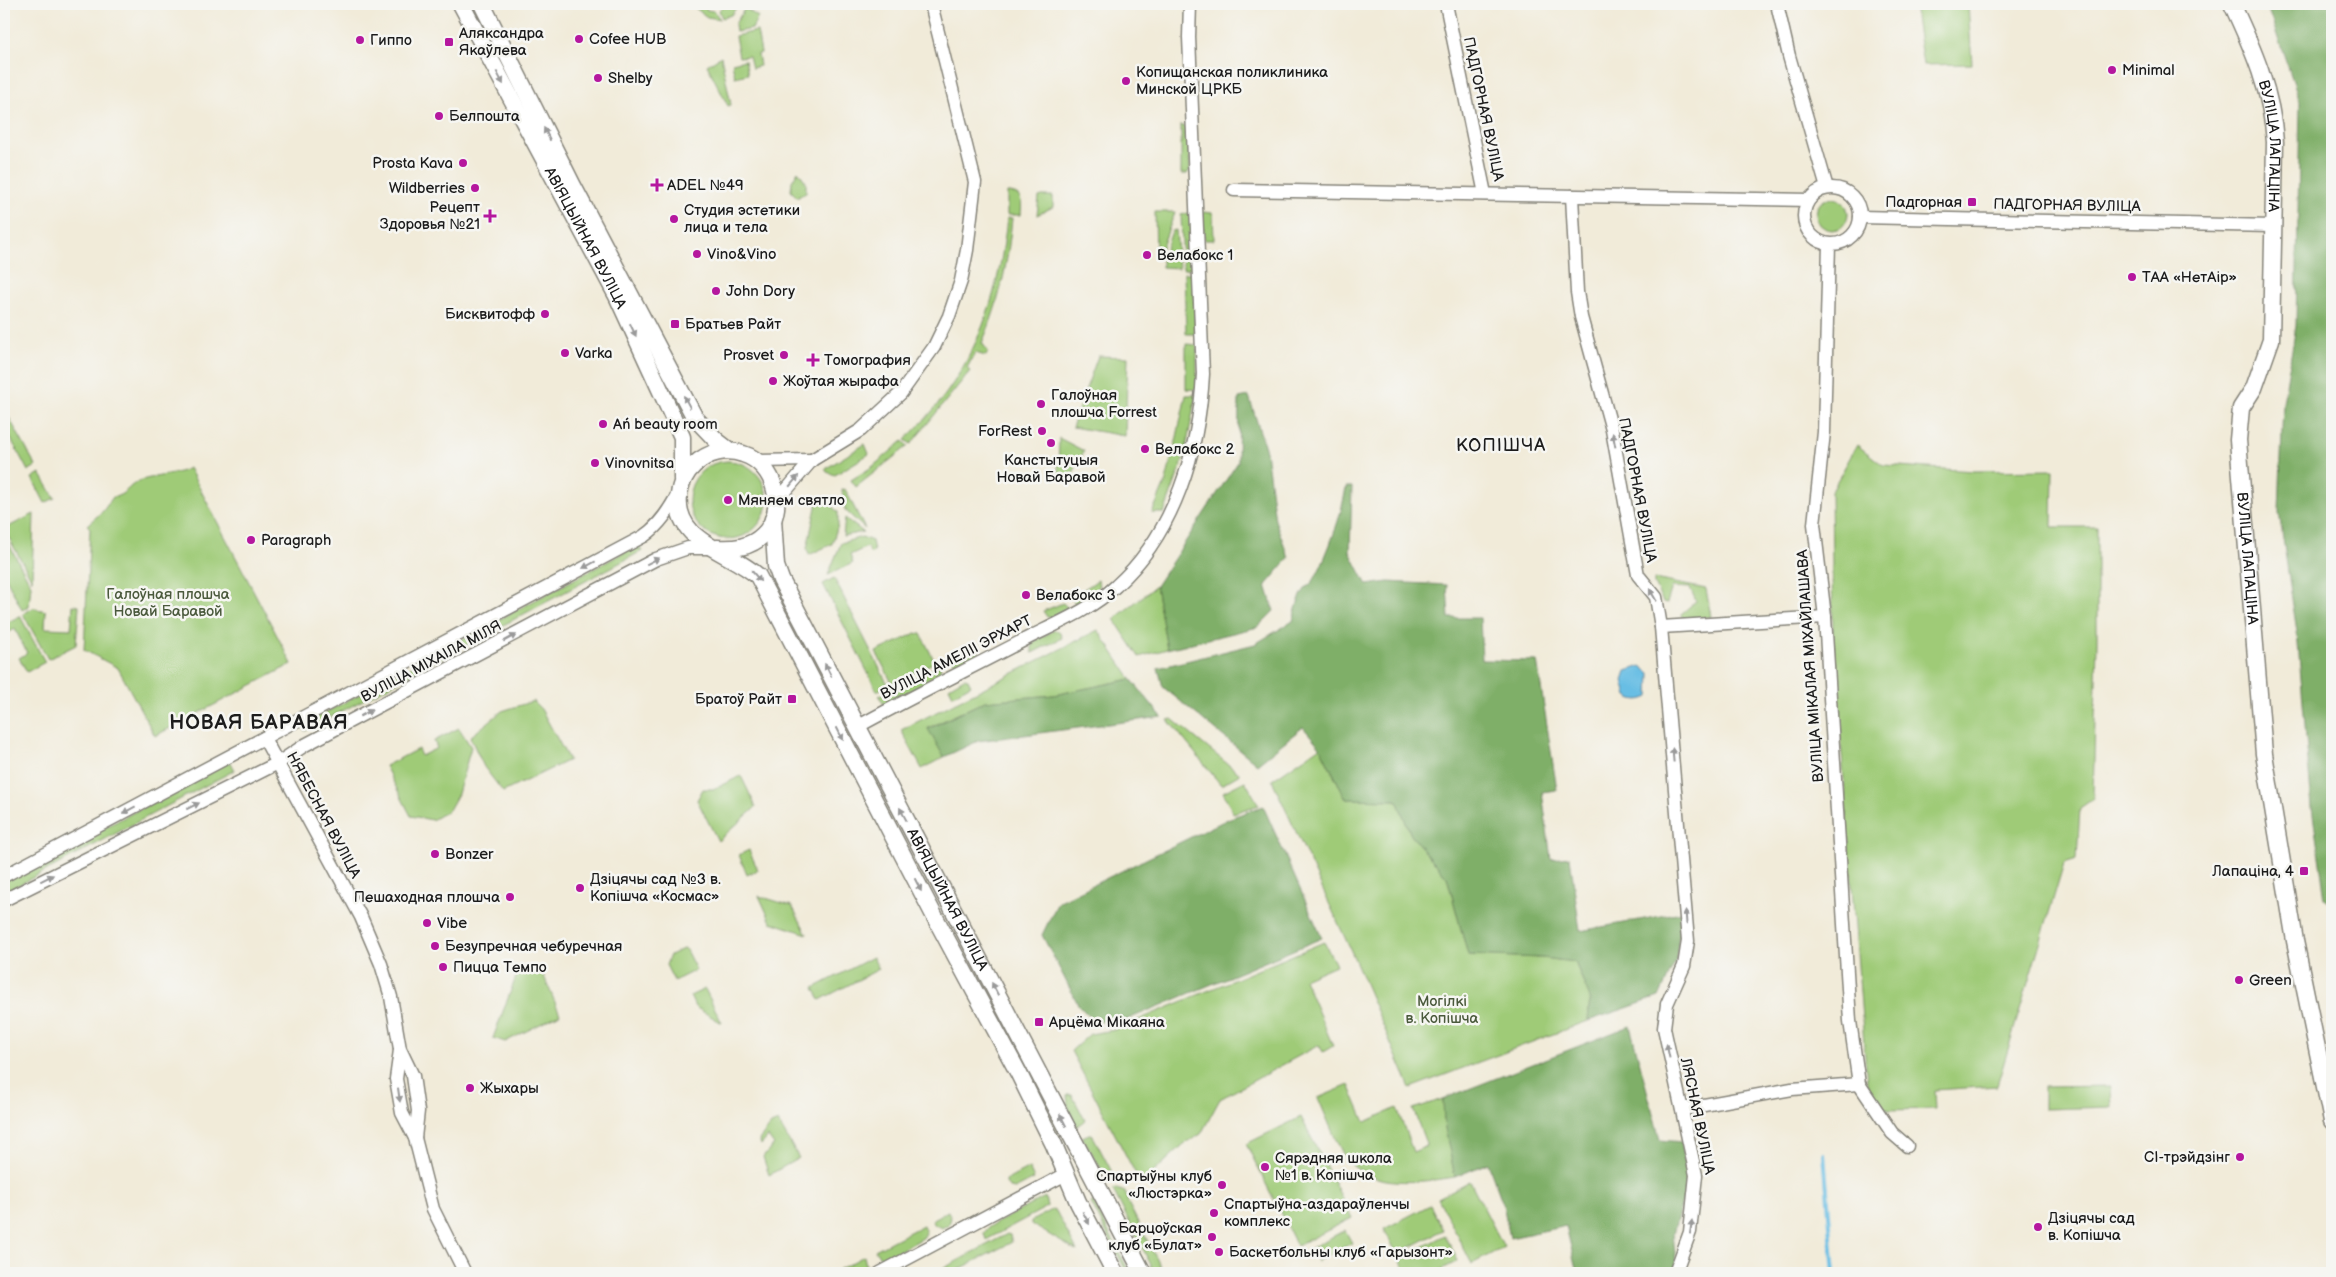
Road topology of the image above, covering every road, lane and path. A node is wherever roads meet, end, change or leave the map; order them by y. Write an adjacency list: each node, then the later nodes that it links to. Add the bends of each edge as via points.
1 (461, 4): 19 (main road, АВІЯЦЫЙНАЯ ВУЛІЦА, one-way to 19, via 617,296 682,437)
2 (482, 4): 16 (main road, АВІЯЦЫЙНАЯ ВУЛІЦА, one-way to 2, via 695,418)
3 (931, 4): 17 (street, via 975,182 968,250 961,281 934,347 902,393 861,430)
4 (1190, 4): 25 (street, ВУЛІЦА АМЕЛІІ ЭРХАРТ, via 1203,374 1200,414 1175,502 1148,551 1112,590 1076,613)
5 (1446, 4): 10 (street, ПАДГОРНАЯ ВУЛІЦА)
6 (1777, 4): 8 (street)
7 (2232, 4): 14 (main road, ВУЛІЦА ЛАПАЦІНА, via 2255,53 2273,116)
8 (1827, 188): 12 (street, via 1819,190); 13 (street, via 1839,188 1850,194 1858,205)
9 (1234, 190): 10 (street)
10 (1485, 194): 11 (street, ПАДГОРНАЯ ВУЛІЦА)
11 (1572, 196): 12 (street, ПАДГОРНАЯ ВУЛІЦА); 24 (street, ПАДГОРНАЯ ВУЛІЦА, one-way to 11, via 1656,597 1638,575 1612,430 1581,317)
12 (1808, 200): 15 (street, via 1804,223 1814,237)
13 (1860, 217): 14 (street, ПАДГОРНАЯ ВУЛІЦА); 15 (street, via 1850,237 1841,243)
14 (2272, 226): 33 (main road, ВУЛІЦА ЛАПАЦІНА, via 2271,340 2254,388 2241,408 2238,440 2264,754 2295,940)
15 (1830, 244): 23 (street, ВУЛІЦА МІКАЛАЯ МІХАЙЛАШАВА, via 1824,432 1814,524)
16 (730, 451): 18 (main road); 19 (main road, via 701,459 691,467)
17 (812, 460): 18 (street); 20 (street, one-way to 17)
18 (758, 461): 20 (main road, via 772,479)
19 (680, 487): 22 (main road, via 679,512 686,525 698,540); 26 (street, ВУЛІЦА МІХАІЛА МІЛЯ, one-way to 26, via 658,524 644,536)
20 (777, 501): 21 (main road)
21 (773, 519): 22 (main road, via 763,535 752,543 735,549); 25 (main road, АВІЯЦЫЙНАЯ ВУЛІЦА, one-way to 21, via 781,580 776,566)
22 (717, 548): 27 (street, ВУЛІЦА МІХАІЛА МІЛЯ, one-way to 22, via 305,745 656,559 688,548); 36 (main road, one-way to 36, via 758,576 1019,1074)
23 (1824, 617): 24 (street); 31 (street, ВУЛІЦА МІКАЛАЯ МІХАЙЛАШАВА, via 1850,1021)
24 (1660, 627): 30 (street, ПАДГОРНАЯ ВУЛІЦА, one-way to 24, via 1688,941 1683,864)
25 (857, 727): 35 (main road, АВІЯЦЫЙНАЯ ВУЛІЦА, one-way to 25)
26 (264, 738): 27 (street, НЯБЕСНАЯ ВУЛІЦА); 28 (street, ВУЛІЦА МІХАІЛА МІЛЯ, one-way to 28)
27 (278, 763): 29 (street, ВУЛІЦА МІХАІЛА МІЛЯ, one-way to 27); 37 (street, НЯБЕСНАЯ ВУЛІЦА, via 372,940 389,987 400,1049 413,1076 418,1111 415,1138 433,1209)
28 (4, 876)
29 (4, 900)
30 (1684, 966): 32 (street, ЛЯСНАЯ ВУЛІЦА, one-way to 30, via 1664,1028 1667,1004)
31 (1859, 1084): 32 (street, via 1792,1089); 34 (street, via 1892,1133)
32 (1682, 1109): 41 (street, ЛЯСНАЯ ВУЛІЦА, one-way to 32, via 1689,1238 1696,1175)
33 (2332, 1121)
34 (1907, 1146)
35 (1086, 1163): 36 (main road); 40 (main road, АВІЯЦЫЙНАЯ ВУЛІЦА)
36 (1066, 1174): 38 (street); 39 (main road, one-way to 39)
37 (465, 1273)
38 (880, 1273)
39 (1115, 1273)
40 (1143, 1273)
41 (1675, 1273)

